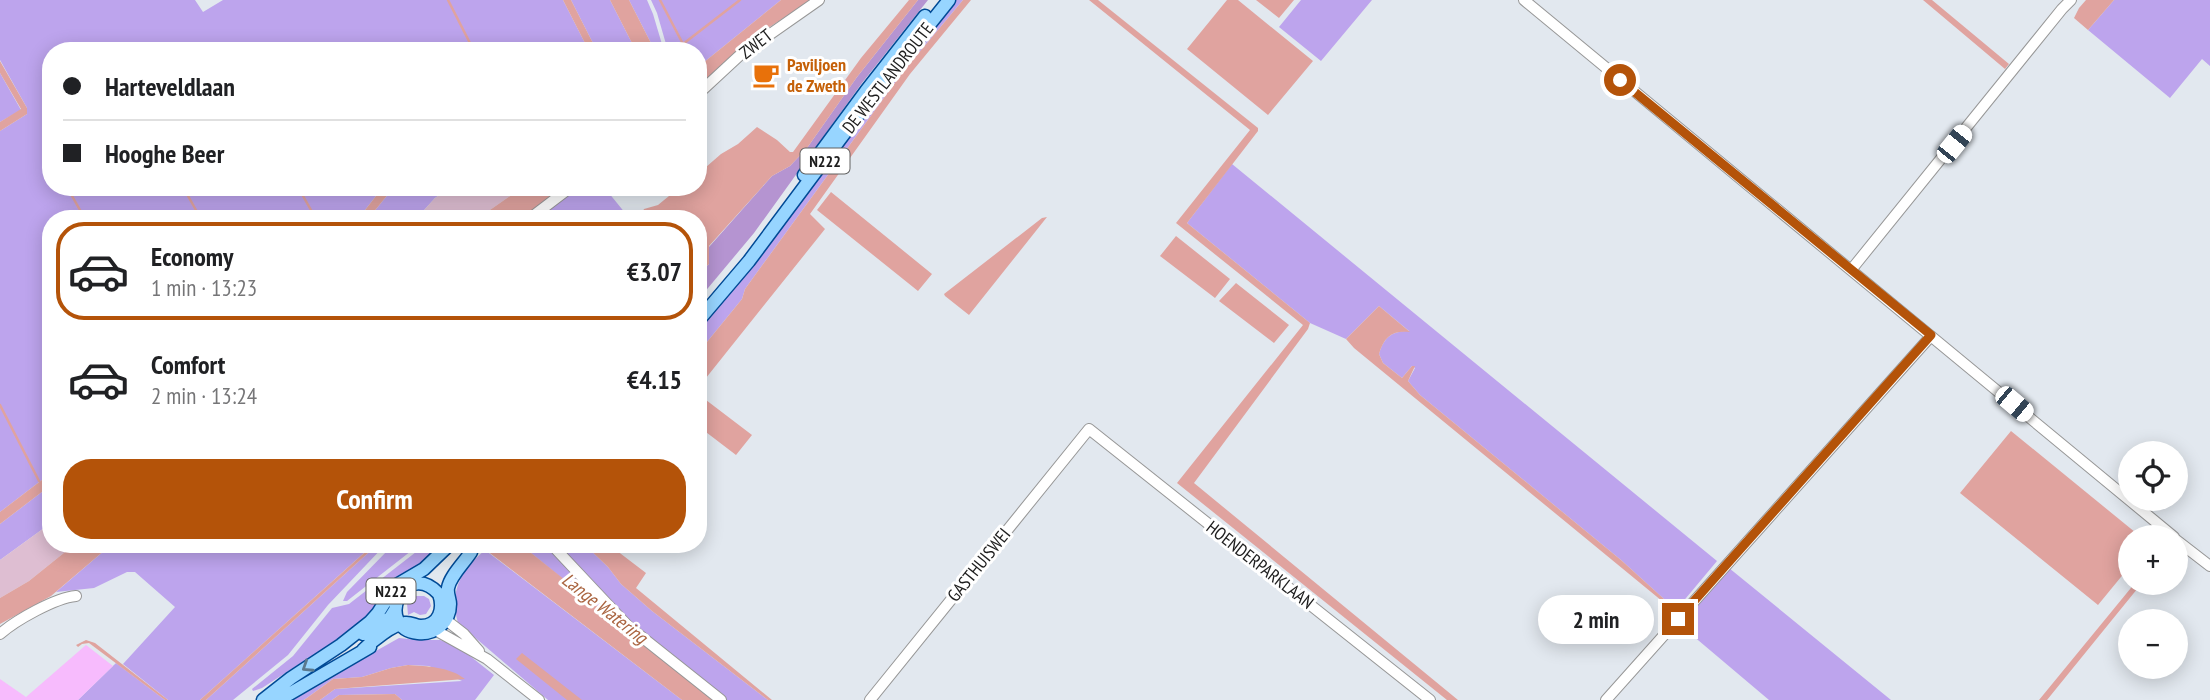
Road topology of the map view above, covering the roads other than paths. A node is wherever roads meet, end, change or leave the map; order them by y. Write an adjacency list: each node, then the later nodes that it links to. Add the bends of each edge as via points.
1 (819, 0): 8 (street, ZWET)
2 (938, 0): 12 (main road, DE WESTLANDROUTE / N222)
3 (949, 0): 13 (main road, DE WESTLANDROUTE / N222)
4 (1524, 0): 11 (street)
5 (2052, 0): 7 (street)
6 (2071, 0): 7 (street)
7 (2062, 9): 11 (street)
8 (707, 86)
9 (559, 196): 10 (street)
10 (541, 210)
11 (1851, 270): 14 (street)
12 (707, 298)
13 (707, 310)
14 (1931, 335): 16 (street); 39 (street)
15 (1089, 429): 37 (street, GASTHUISWEI); 38 (street, HOENDERPARKLAAN)
16 (2158, 525)
17 (2188, 549): 22 (street)
18 (441, 553): 31 (main road, N222, via 395,586 378,614)
19 (446, 553): 23 (main road, N222)
20 (471, 553): 24 (main road)
21 (559, 553): 36 (street, via 628,626)
22 (2210, 566)
23 (424, 584): 24 (main road, N222); 26 (main road, N222, via 405,589)
24 (443, 594): 27 (main road, via 450,604)
25 (76, 596): 30 (street, via 63,597)
26 (395, 610): 28 (main road, N222); 31 (main road, N222, via 385,622)
27 (443, 616): 28 (main road, N222, via 427,625 408,623); 29 (main road); 32 (street)
28 (405, 628): 29 (main road, N222, via 420,634); 34 (main road, N222, via 372,641)
29 (435, 630): 32 (street)
30 (0, 634)
31 (341, 645): 33 (main road, N222, one-way to 33)
32 (486, 659): 35 (street)
33 (263, 700)
34 (279, 700)
35 (539, 700)
36 (721, 700)
37 (870, 700)
38 (1430, 700)
39 (1606, 700)

